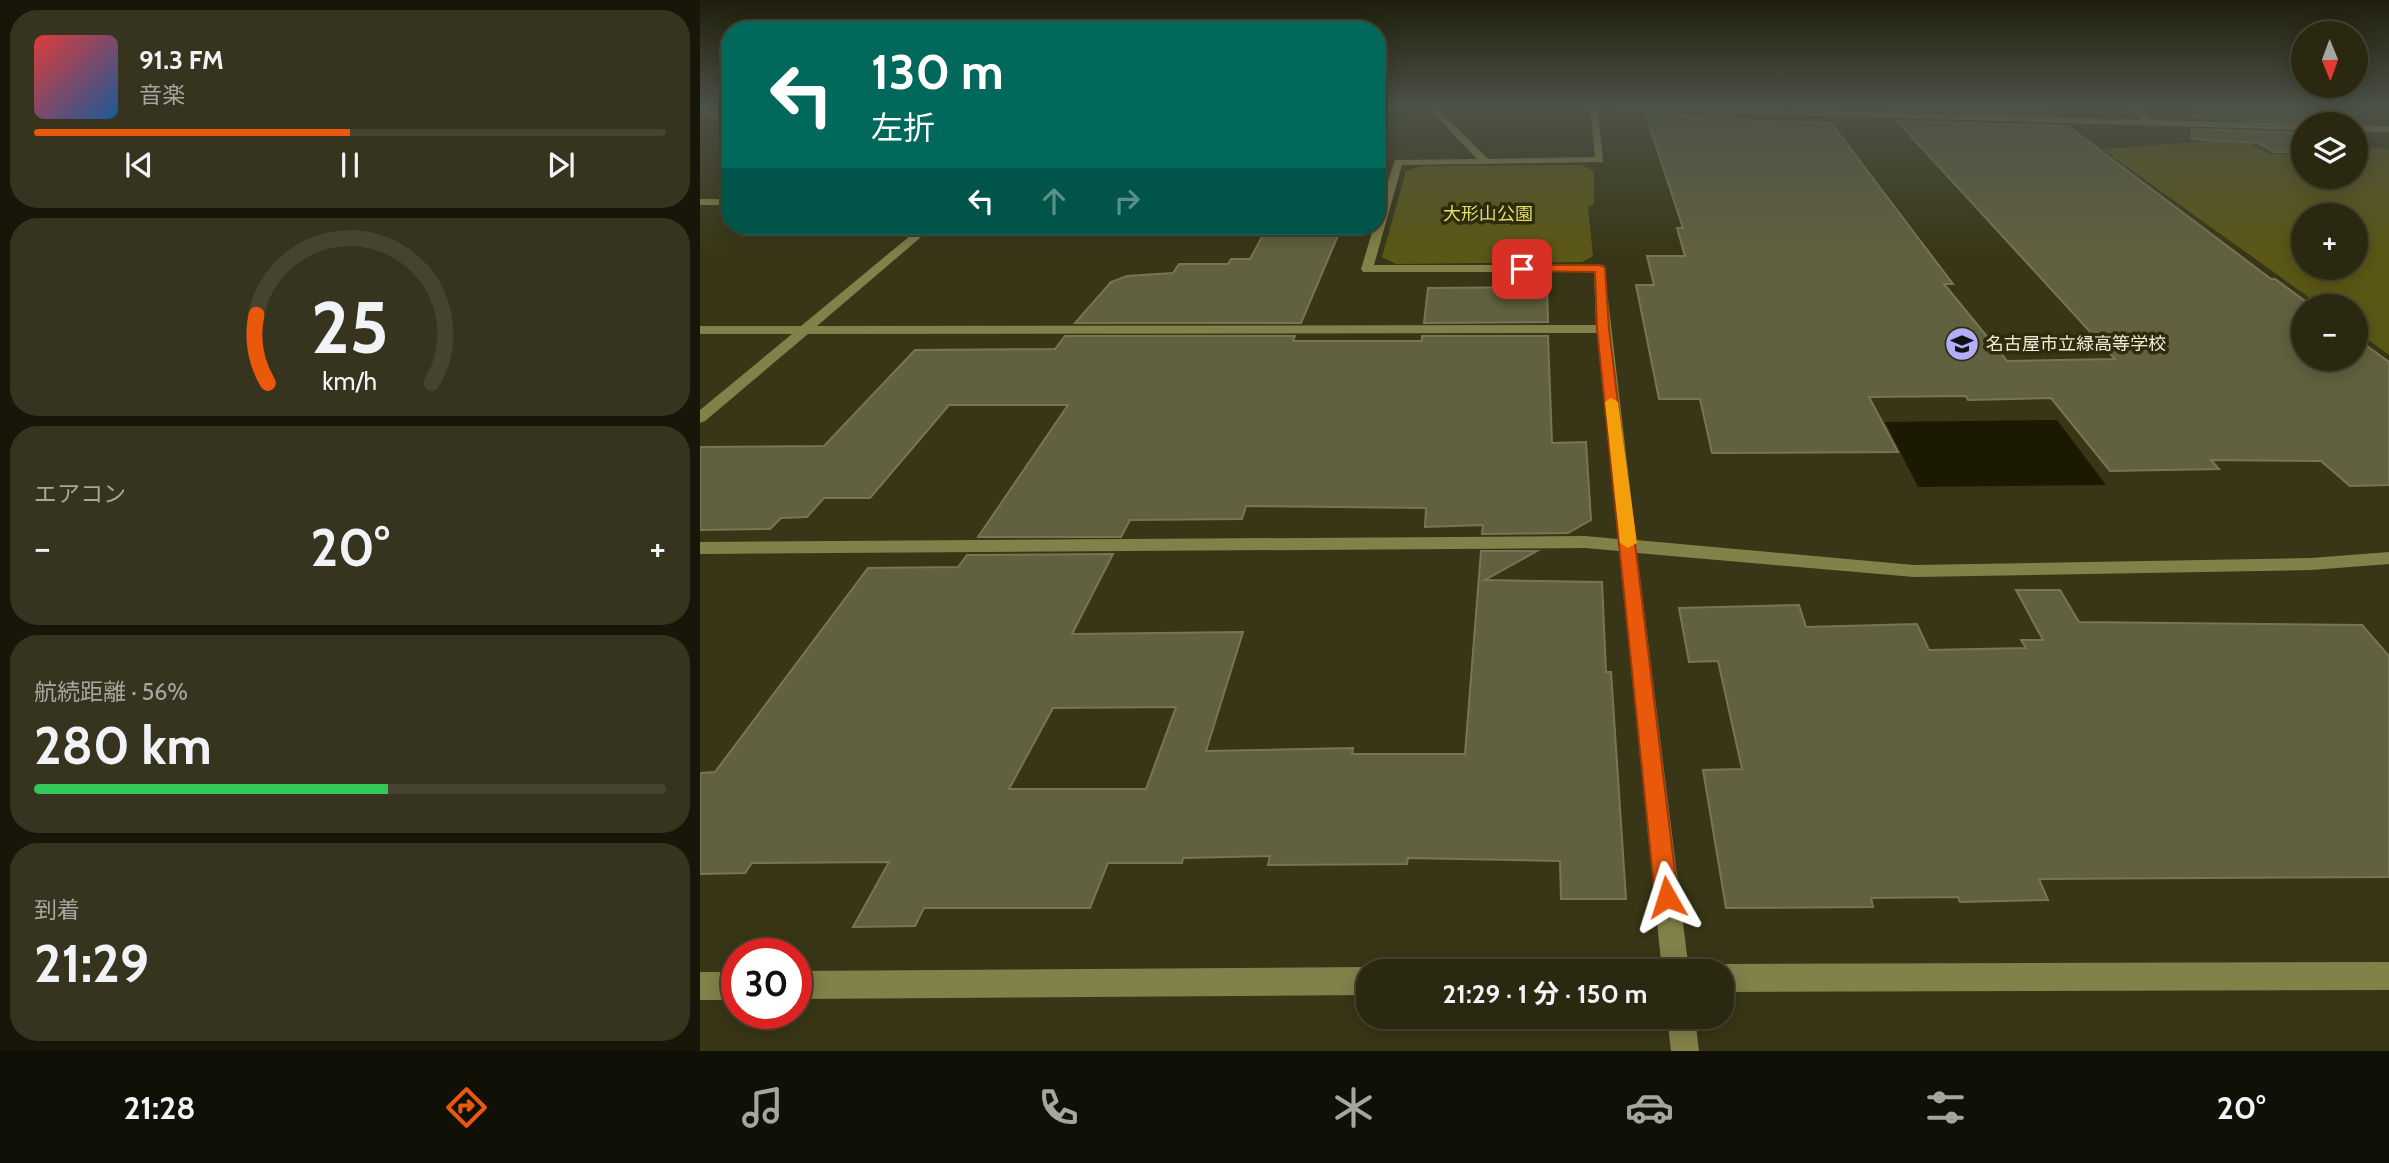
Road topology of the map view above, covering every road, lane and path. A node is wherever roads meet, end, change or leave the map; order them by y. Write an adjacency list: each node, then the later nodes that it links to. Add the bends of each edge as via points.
1 (1478, 155): 3 (street)
2 (1599, 155): 3 (street, via 1600,160)
3 (1485, 162): 4 (street, via 1398,162)
4 (1386, 190)
5 (700, 202): 6 (street)
6 (721, 202)
7 (917, 235): 11 (street)
8 (1374, 235): 9 (street, via 1367,269 1600,268)
9 (1603, 329): 11 (street); 13 (street)
10 (700, 330): 11 (street)
11 (806, 330): 12 (street)
12 (700, 418)
13 (1629, 545): 14 (street); 15 (street, via 1914,571 2311,564); 16 (street)
14 (700, 548)
15 (2389, 558)
16 (1674, 959)
17 (2389, 976): 18 (street)
18 (1734, 978)
19 (1356, 981): 20 (street)
20 (812, 985)
21 (700, 986): 22 (street)
22 (721, 986)
23 (1682, 1029): 24 (street)
24 (1685, 1051)

